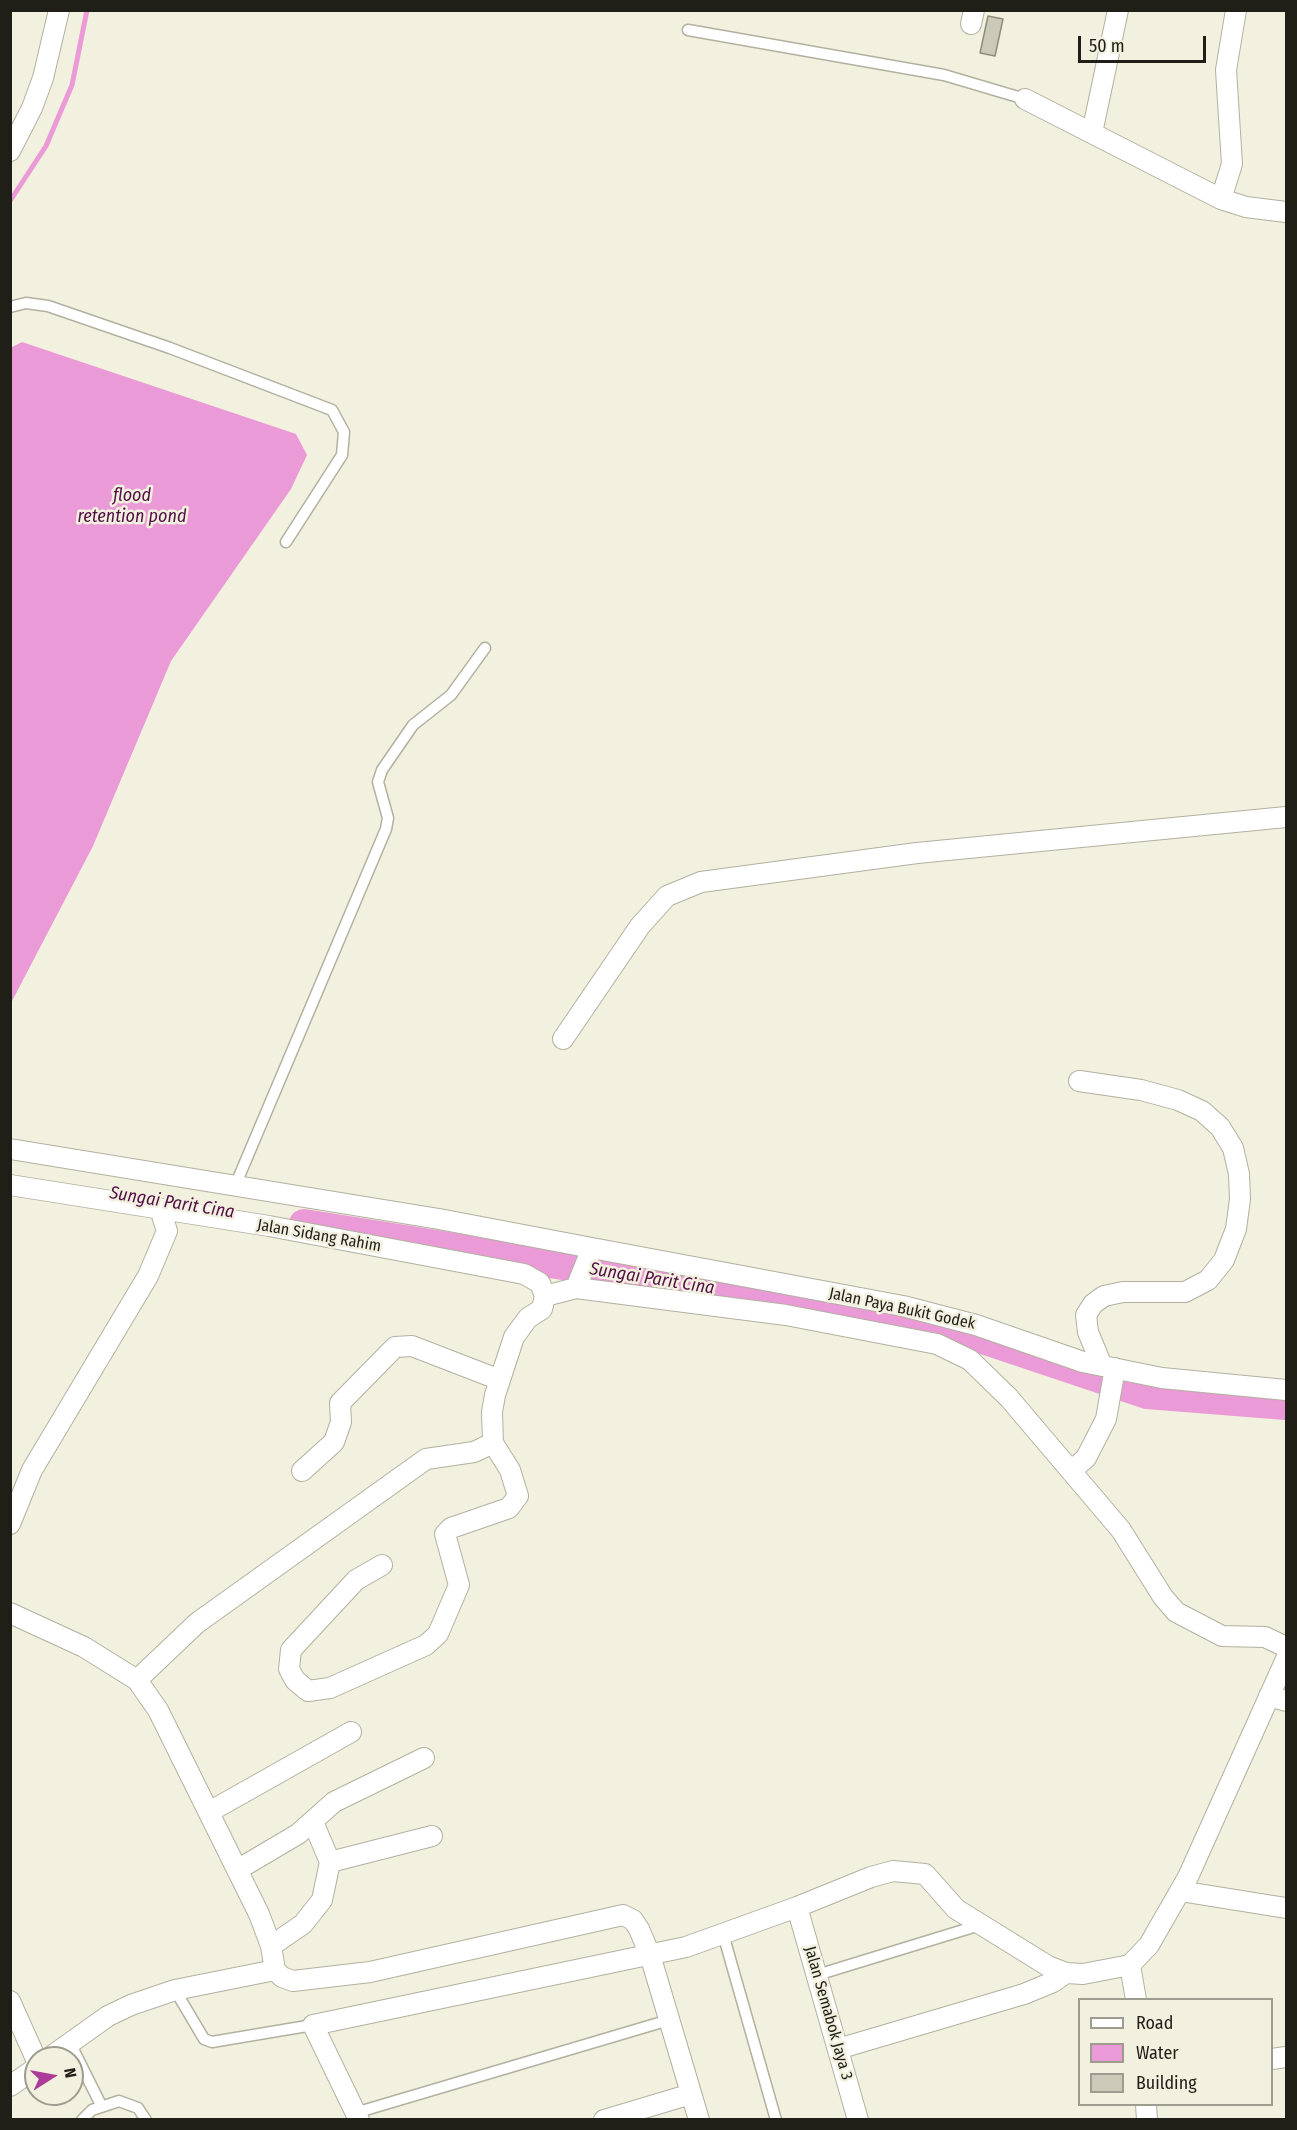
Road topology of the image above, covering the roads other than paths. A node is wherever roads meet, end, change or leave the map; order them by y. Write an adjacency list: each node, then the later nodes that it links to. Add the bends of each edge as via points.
1 (59, 10): 7 (street, via 43,78)
2 (1118, 10): 6 (street)
3 (1236, 10): 8 (street, via 1226,70 1232,165)
4 (688, 30): 5 (lane, via 944,75)
5 (1025, 99): 6 (street)
6 (1092, 133): 8 (street)
7 (10, 151)
8 (1221, 200): 9 (street)
9 (1287, 212)
10 (10, 307): 11 (lane, via 26,303 48,306 332,410 344,432 342,455)
11 (286, 542)
12 (485, 648): 18 (lane, via 451,695 413,725 382,770 378,782 388,818 386,829)
13 (1287, 817): 14 (street, via 918,853 701,882 667,896 640,926)
14 (563, 1039)
15 (1079, 1081): 22 (street, via 1141,1090 1202,1111 1220,1127 1233,1148 1239,1174 1236,1229 1224,1260 1208,1280 1185,1292 1124,1292 1104,1296 1086,1315 1088,1332)
16 (10, 1149): 18 (street, Jalan Paya Bukit Godek)
17 (10, 1185): 19 (street, Jalan Sidang Rahim)
18 (235, 1186): 20 (street, Jalan Paya Bukit Godek, via 439,1220)
19 (160, 1209): 21 (street, Jalan Sidang Rahim, via 524,1274); 28 (street, via 167,1231 148,1276 32,1470)
20 (591, 1251): 21 (street); 22 (street, Jalan Paya Bukit Godek, via 903,1306 976,1325 1083,1362)
21 (562, 1291): 23 (street, via 528,1318 514,1337); 26 (street, via 786,1315 937,1344 970,1360)
22 (1110, 1377): 24 (street, Jalan Paya Bukit Godek); 26 (street, via 1106,1419)
23 (500, 1380): 25 (street, via 492,1412); 27 (street, via 412,1346 395,1347 340,1403 341,1422 334,1442)
24 (1287, 1389)
25 (493, 1443): 29 (street, via 510,1470 518,1496 509,1508 451,1528 445,1534 459,1585 438,1634 426,1644 330,1688 308,1690 289,1669 291,1650 356,1580); 33 (street, via 474,1452 426,1459 197,1623)
26 (1078, 1465): 31 (street, via 1176,1612 1222,1636 1265,1637)
27 (302, 1471)
28 (10, 1524)
29 (382, 1565)
30 (10, 1613): 33 (street, via 84,1647)
31 (1287, 1647)
32 (1287, 1659): 34 (street)
33 (137, 1680): 37 (street, via 158,1710)
34 (1278, 1699): 42 (street)
35 (351, 1732): 37 (street)
36 (424, 1758): 38 (street, via 334,1802)
37 (209, 1812): 41 (street)
38 (314, 1822): 40 (street); 41 (street)
39 (432, 1836): 40 (street)
40 (330, 1862): 47 (street, via 322,1900 303,1924)
41 (237, 1870): 47 (street)
42 (1180, 1891): 44 (street); 49 (street, via 1149,1945)
43 (797, 1907): 45 (street, via 871,1877 909,1871 925,1874 957,1909); 46 (street); 52 (street, Jalan Semabok Jaya 3)
44 (1287, 1908)
45 (983, 1924): 51 (street, via 1048,1966); 52 (lane)
46 (723, 1934): 48 (street); 71 (lane)
47 (271, 1946): 50 (street)
48 (650, 1955): 50 (street, via 633,1920 623,1915 370,1972 293,1981); 56 (street); 57 (street)
49 (1130, 1965): 51 (street, via 1083,1974); 54 (street)
50 (275, 1970): 53 (street)
51 (1066, 1973): 61 (street, via 1024,1994)
52 (817, 1975): 61 (street, Jalan Semabok Jaya 3)
53 (175, 1990): 57 (lane, via 204,2040 212,2042); 58 (street, via 116,2012)
54 (1136, 1998)
55 (10, 2001): 59 (street)
56 (669, 2020): 64 (street); 66 (lane)
57 (313, 2025): 66 (street)
58 (70, 2043): 60 (street); 65 (lane)
59 (30, 2046)
60 (66, 2046)
61 (838, 2049): 72 (street, Jalan Semabok Jaya 3)
62 (24, 2076): 63 (street)
63 (10, 2086)
64 (691, 2094): 69 (street); 70 (street)
65 (101, 2105): 67 (lane); 68 (lane, via 130,2103)
66 (357, 2116)
67 (82, 2120)
68 (146, 2120)
69 (604, 2120)
70 (699, 2120)
71 (776, 2120)
72 (858, 2120)

